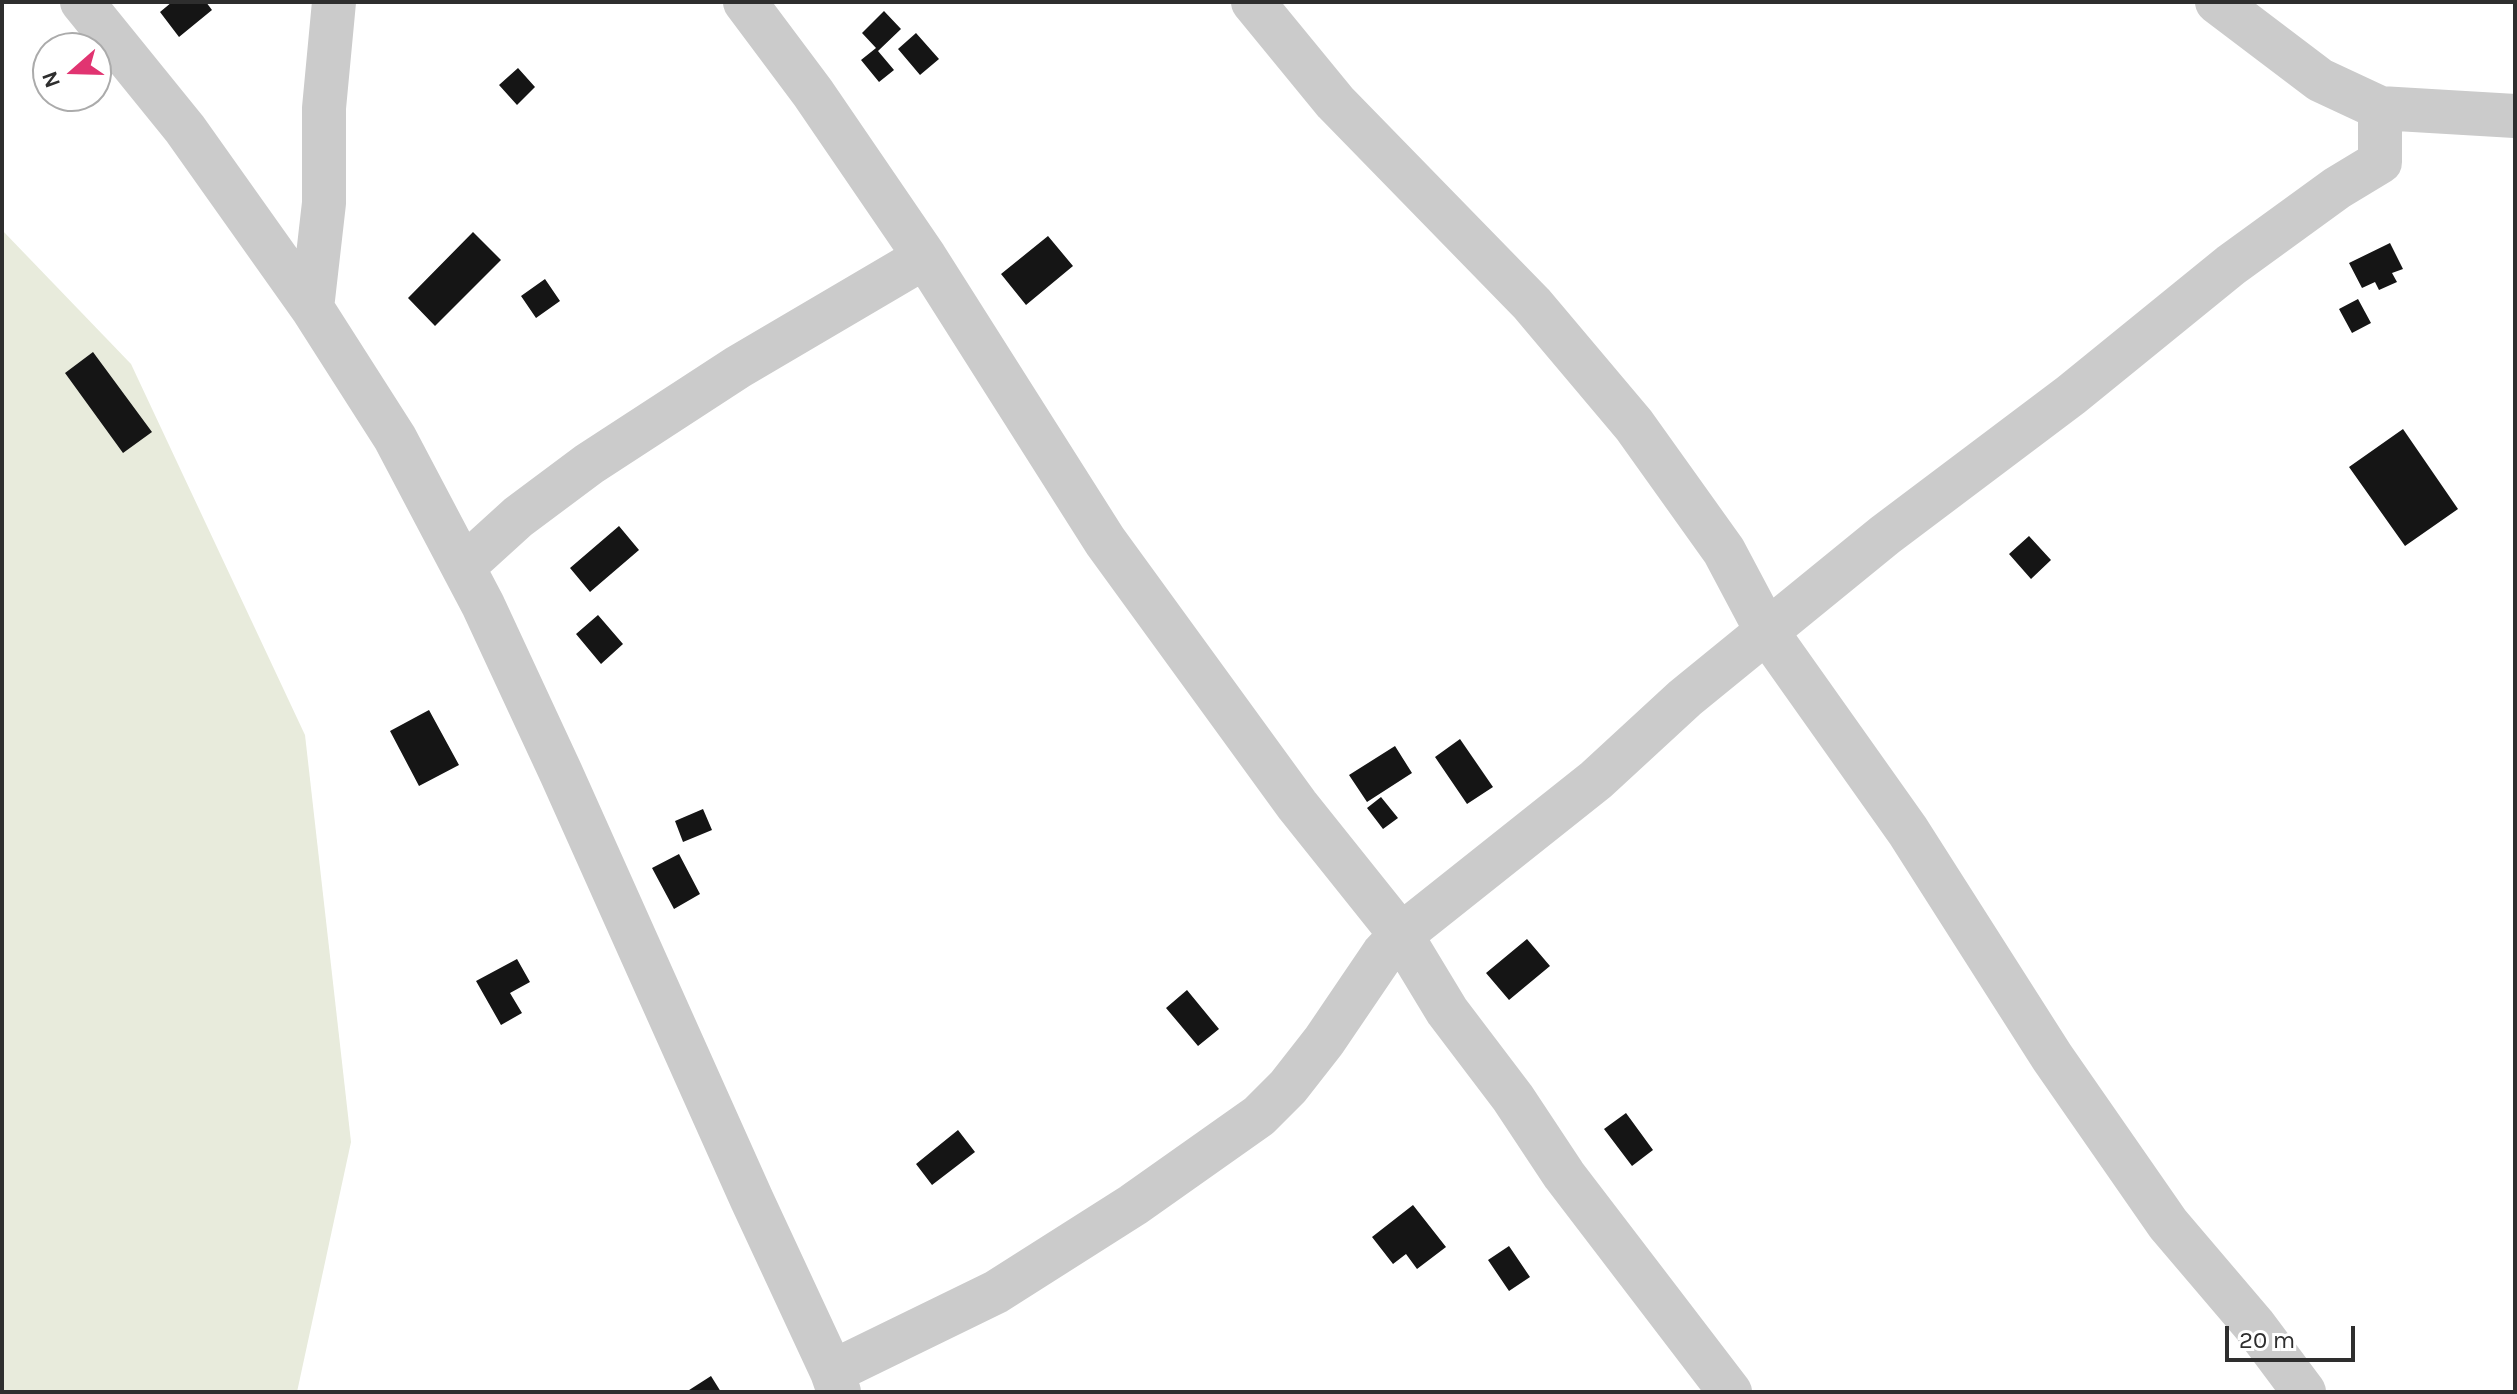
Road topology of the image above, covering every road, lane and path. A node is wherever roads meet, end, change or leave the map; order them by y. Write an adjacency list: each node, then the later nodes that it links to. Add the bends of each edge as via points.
1 (82, 2): 9 (street, via 185,129)
2 (334, 2): 9 (street, via 324,108 324,203)
3 (745, 2): 8 (street)
4 (1253, 2): 11 (street, via 1335,102 1532,304 1634,425 1724,551)
5 (2217, 2): 6 (street, via 2320,80)
6 (2380, 108): 7 (street); 11 (street, via 2380,162 2231,265)
7 (2515, 116)
8 (925, 257): 10 (street, via 738,367 589,464); 12 (street, via 1105,541 1297,805)
9 (312, 308): 10 (street, via 395,438)
10 (463, 567): 13 (street)
11 (1767, 632): 12 (street, via 1596,780); 15 (street, via 1908,831 2052,1057 2168,1224)
12 (1401, 935): 13 (street, via 1288,1087 1259,1116 996,1292); 14 (street, via 1447,1011 1564,1175)
13 (835, 1382)
14 (1730, 1392)
15 (2304, 1392)

